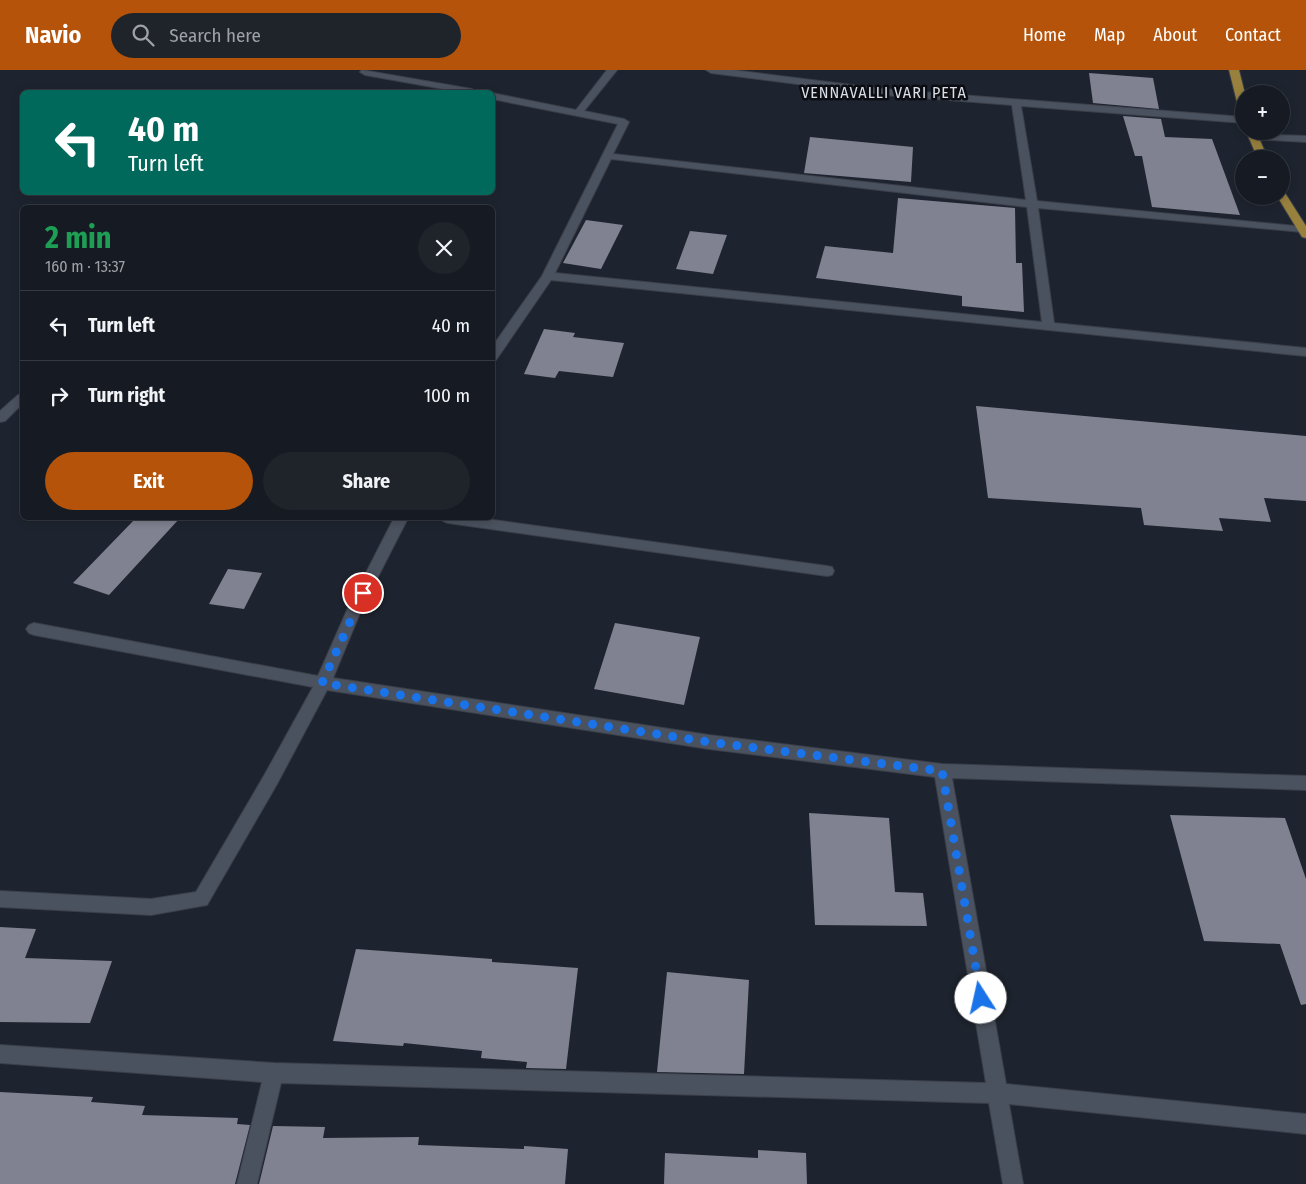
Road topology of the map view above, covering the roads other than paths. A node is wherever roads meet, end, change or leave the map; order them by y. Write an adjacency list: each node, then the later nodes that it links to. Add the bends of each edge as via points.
1 (612, 70): 9 (street)
2 (711, 70): 8 (street, via 884,92)
3 (1234, 70): 5 (main road)
4 (364, 72): 6 (street)
5 (1238, 85)
6 (461, 90)
7 (495, 97): 9 (street)
8 (1016, 102): 10 (street); 14 (street)
9 (578, 113): 13 (street, via 624,122)
10 (1235, 119)
11 (1290, 138): 12 (street)
12 (1306, 139)
13 (607, 156): 14 (street); 17 (street)
14 (1032, 204): 16 (street); 18 (street)
15 (1288, 205): 16 (main road)
16 (1304, 232)
17 (548, 276): 18 (street); 20 (street)
18 (1048, 326): 19 (street)
19 (1306, 352)
20 (495, 353)
21 (20, 400): 22 (street)
22 (0, 418)
23 (400, 520): 27 (street, via 355,608)
24 (462, 520): 25 (street)
25 (827, 571)
26 (34, 629): 27 (street)
27 (322, 683): 28 (street, via 709,742); 30 (street, via 271,779 201,898 151,907)
28 (942, 771): 29 (street); 33 (street)
29 (1306, 783)
30 (0, 899)
31 (0, 1054): 32 (street)
32 (274, 1073): 33 (street); 35 (street)
33 (998, 1093): 34 (street); 36 (street)
34 (1306, 1124)
35 (247, 1184)
36 (1012, 1184)

